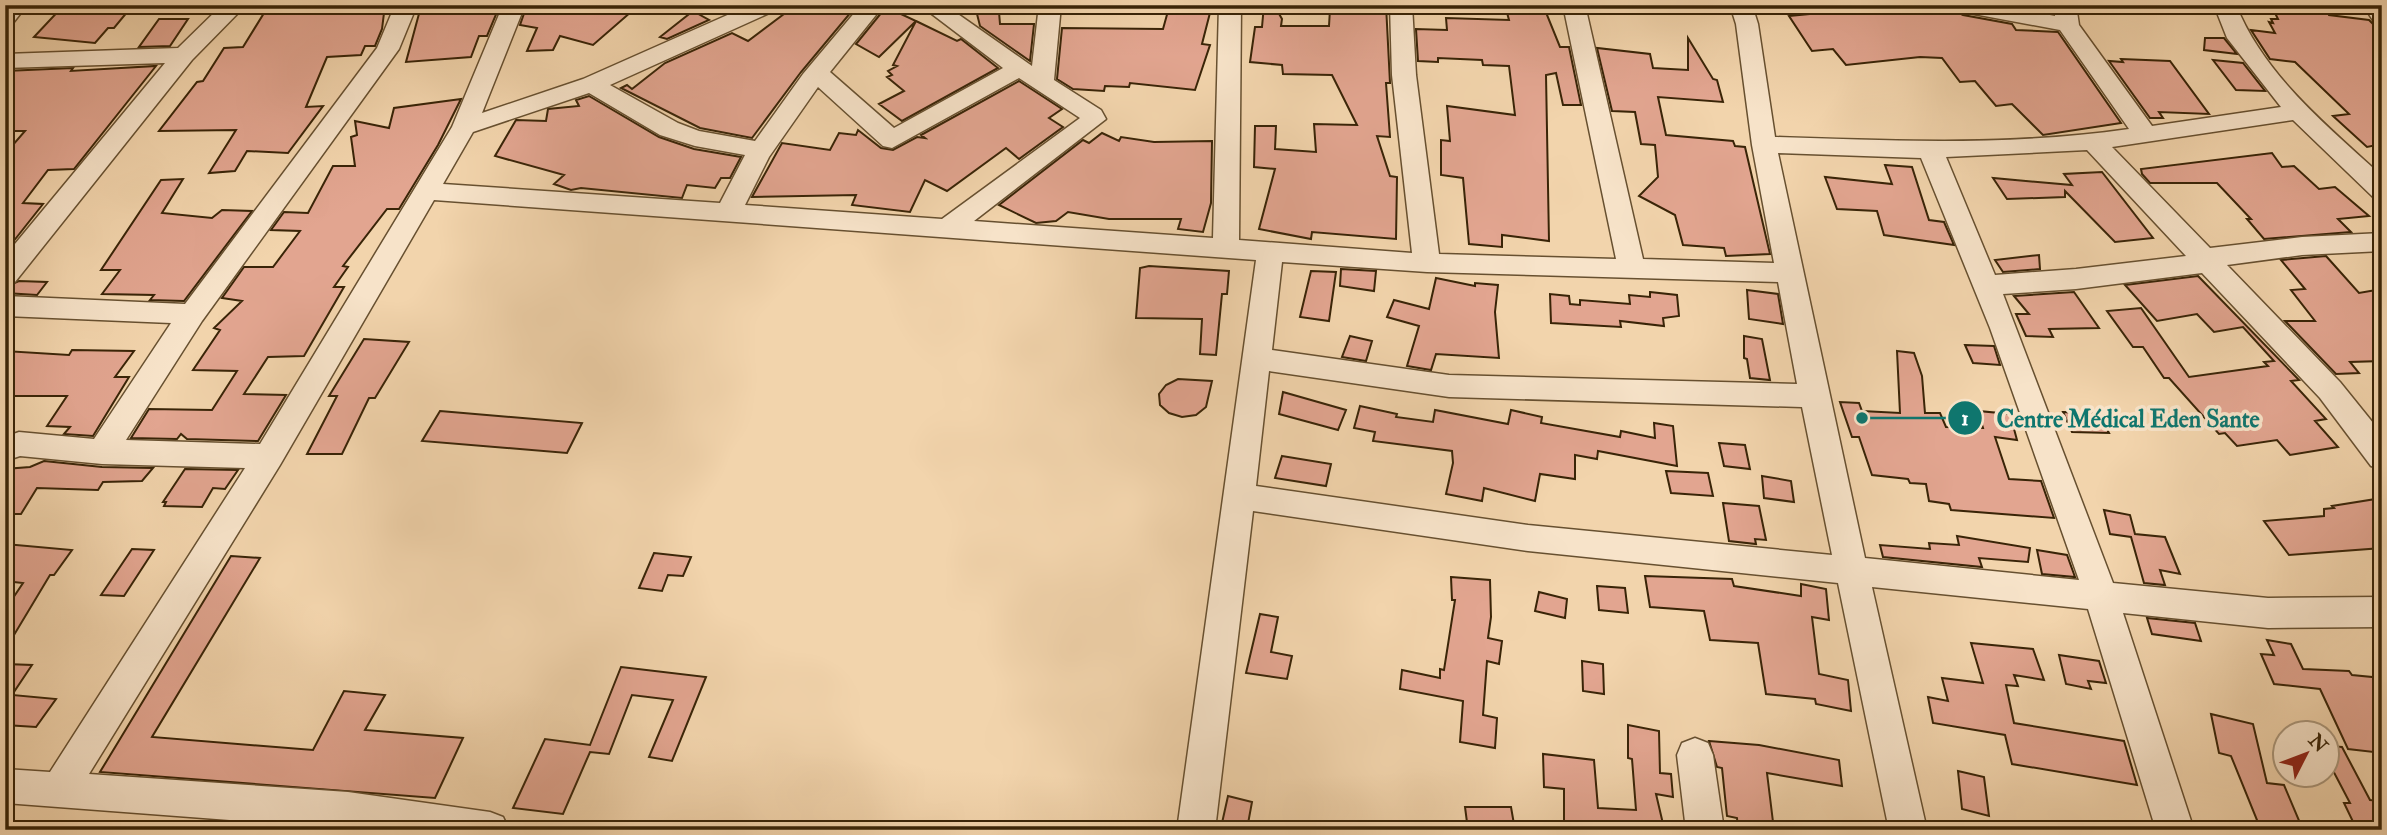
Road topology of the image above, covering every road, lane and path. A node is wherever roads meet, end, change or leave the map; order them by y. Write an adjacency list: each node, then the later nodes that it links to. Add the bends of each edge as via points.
1 (16, 5): 18 (street)
2 (235, 5): 19 (street)
3 (407, 5): 46 (street, via 388,49)
4 (513, 5): 26 (street)
5 (873, 5): 22 (street)
6 (931, 5): 21 (street)
7 (1050, 5): 23 (street)
8 (1230, 5): 37 (street)
9 (1401, 5): 40 (street, via 1404,75)
10 (1574, 5): 41 (street)
11 (1741, 5): 29 (street)
12 (1963, 5): 16 (street)
13 (2225, 5): 25 (street, via 2238,38)
14 (2374, 5): 17 (street)
15 (751, 8): 24 (street, via 675,49)
16 (2066, 15): 27 (street)
17 (2382, 17)
18 (5, 18)
19 (184, 55): 20 (street); 43 (street)
20 (5, 61)
21 (1020, 68): 22 (street, via 892,140); 23 (street)
22 (817, 73): 30 (street, via 781,116)
23 (1042, 82): 35 (street, via 1092,115 1092,123)
24 (591, 84): 26 (street); 30 (street, via 669,129)
25 (2298, 112): 27 (street); 33 (street)
26 (464, 127): 32 (street)
27 (2146, 135): 28 (street)
28 (2093, 142): 31 (street); 39 (street)
29 (1764, 145): 31 (street); 42 (street)
30 (761, 150): 34 (street)
31 (1930, 150): 44 (street)
32 (424, 191): 34 (street); 51 (street)
33 (2382, 191)
34 (728, 215): 35 (street)
35 (945, 230): 37 (street)
36 (2382, 242): 39 (street, via 2302,246)
37 (1226, 246): 38 (street)
38 (1270, 251): 40 (street); 47 (street)
39 (2209, 260): 44 (street, via 2064,280); 52 (street, via 2330,390)
40 (1427, 263): 41 (street)
41 (1632, 270): 42 (street)
42 (1791, 273): 48 (street)
43 (5, 275)
44 (1987, 285): 55 (street)
45 (5, 306): 46 (street)
46 (192, 314): 50 (street)
47 (1256, 358): 48 (street, via 1449,386); 53 (street)
48 (1814, 396): 54 (street)
49 (5, 449): 50 (street, via 19,444)
50 (102, 452): 51 (street)
51 (269, 456): 59 (street)
52 (2382, 457)
53 (1239, 496): 54 (street, via 1528,538); 62 (street)
54 (1850, 569): 55 (street); 64 (street)
55 (2101, 596): 56 (street, via 2268,613); 65 (street)
56 (2382, 612)
57 (1695, 755): 63 (street)
58 (5, 786): 59 (street)
59 (58, 791): 60 (street)
60 (343, 820): 61 (street)
61 (491, 830)
62 (1196, 830)
63 (1705, 830)
64 (1909, 830)
65 (2175, 830)

